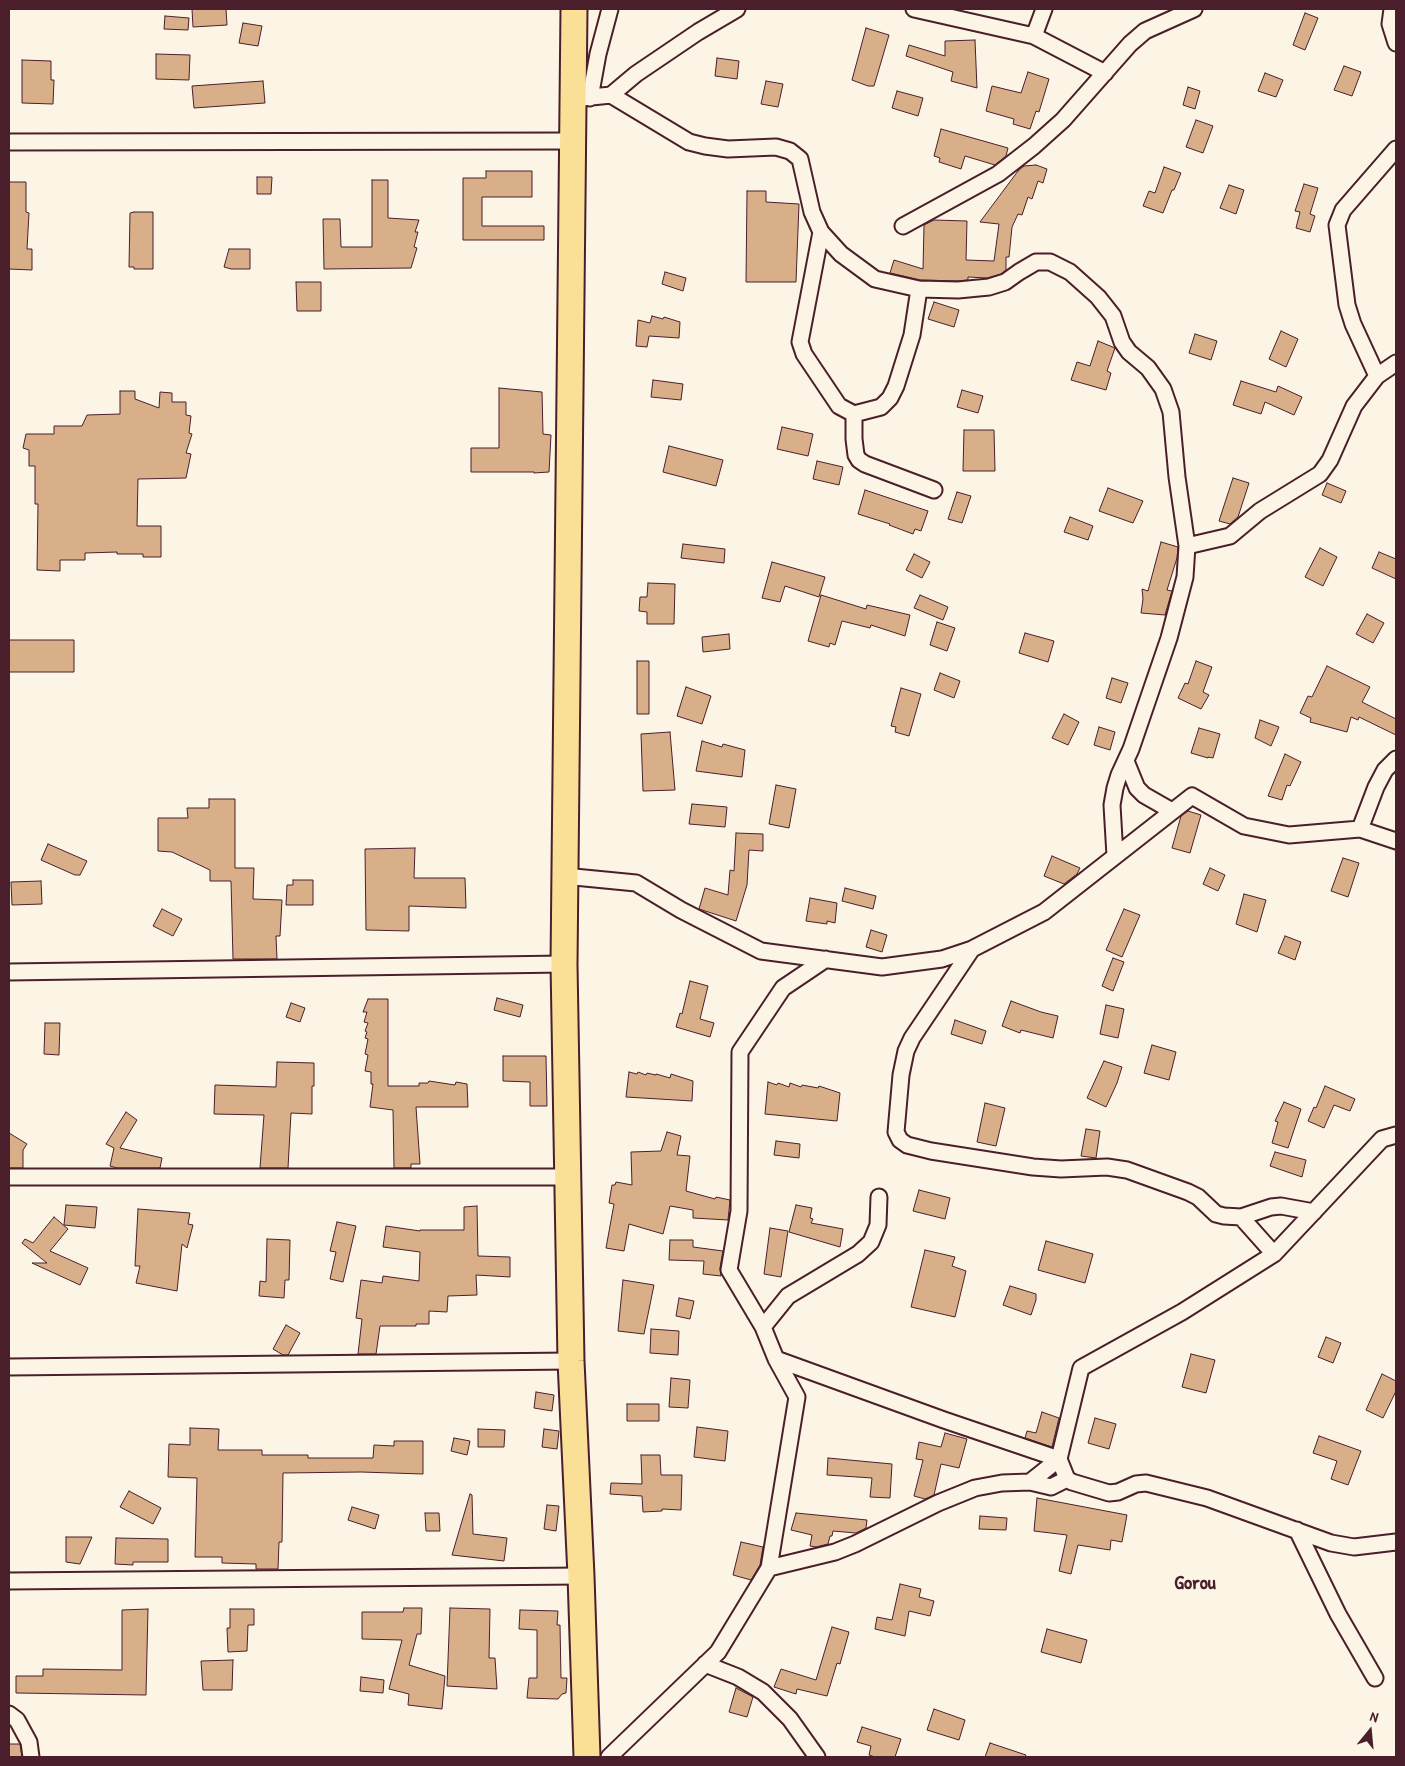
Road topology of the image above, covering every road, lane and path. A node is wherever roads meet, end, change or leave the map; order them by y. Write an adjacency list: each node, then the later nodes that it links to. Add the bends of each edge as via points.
1 (574, 9): 12 (main road)
2 (610, 9): 12 (street, via 598,54)
3 (737, 9): 11 (street, via 636,74)
4 (914, 9): 8 (street)
5 (1044, 9): 8 (street)
6 (1194, 9): 10 (street, via 1145,32)
7 (1392, 9): 9 (street, via 1390,24)
8 (1034, 36): 10 (street)
9 (1396, 43)
10 (1105, 73): 16 (street, via 1062,120 998,174)
11 (610, 96): 12 (street); 17 (street, via 689,142 728,149 776,147 790,151 800,159 812,212)
12 (581, 98): 13 (main road)
13 (572, 141): 14 (street); 30 (main road)
14 (9, 142)
15 (1396, 150): 20 (street, via 1343,210 1337,225 1347,306)
16 (903, 226)
17 (821, 232): 18 (street, via 841,254 875,279); 21 (street, via 800,342 804,354 840,406)
18 (919, 289): 21 (street, via 912,335 890,398 881,406); 23 (street, via 989,287 1005,282 1036,262 1050,262 1070,272 1098,297 1113,316 1129,352 1148,368 1163,389 1171,412)
19 (1396, 363): 20 (street)
20 (1377, 376): 23 (street, via 1354,406 1330,460 1320,474 1260,511 1230,536)
21 (854, 414): 22 (street, via 856,455 860,460)
22 (934, 490)
23 (1187, 546): 25 (street, via 1185,577 1169,638)
24 (1396, 759): 27 (street, via 1385,770 1376,787)
25 (1126, 761): 26 (street, via 1137,788); 29 (street, via 1112,805)
26 (1172, 811): 27 (street, via 1192,796 1244,826 1289,835); 29 (street)
27 (1360, 829): 28 (street)
28 (1396, 841)
29 (1115, 856): 31 (street, via 1044,912)
30 (564, 876): 32 (street, via 636,883 761,951); 33 (main road)
31 (972, 949): 32 (street, via 942,959 882,967); 40 (street, via 906,1051 896,1132 900,1140 931,1151 1033,1167 1127,1170 1188,1192 1216,1214)
32 (826, 959): 42 (street, via 783,988 740,1052 739,1211 729,1270)
33 (564, 964): 34 (street); 37 (main road)
34 (9, 972)
35 (1396, 1134): 39 (street, via 1382,1139)
36 (9, 1177): 37 (street)
37 (568, 1177): 44 (main road)
38 (878, 1197): 42 (street, via 878,1225 871,1242 858,1254 788,1296)
39 (1314, 1212): 40 (street, via 1281,1206); 41 (street)
40 (1241, 1217): 41 (street)
41 (1274, 1254): 46 (street, via 1182,1312 1080,1368)
42 (763, 1327): 43 (street)
43 (776, 1359): 46 (street); 51 (street, via 796,1397)
44 (571, 1361): 45 (street); 52 (main road)
45 (9, 1367)
46 (1059, 1459): 47 (street); 48 (street)
47 (1067, 1479): 48 (street, via 1051,1487); 49 (street, via 1108,1493 1146,1483 1207,1498)
48 (1030, 1482): 51 (street, via 975,1488 938,1502 856,1544)
49 (1296, 1530): 50 (street, via 1331,1543 1354,1547); 55 (street, via 1338,1614)
50 (1396, 1542)
51 (769, 1568): 54 (street, via 718,1652)
52 (581, 1576): 53 (street); 58 (main road)
53 (9, 1581)
54 (705, 1664): 59 (street); 60 (street, via 738,1677 763,1692 790,1719)
55 (1375, 1678)
56 (9, 1714): 57 (street, via 17,1720 28,1742)
57 (31, 1757)
58 (587, 1757)
59 (609, 1757)
60 (817, 1757)

